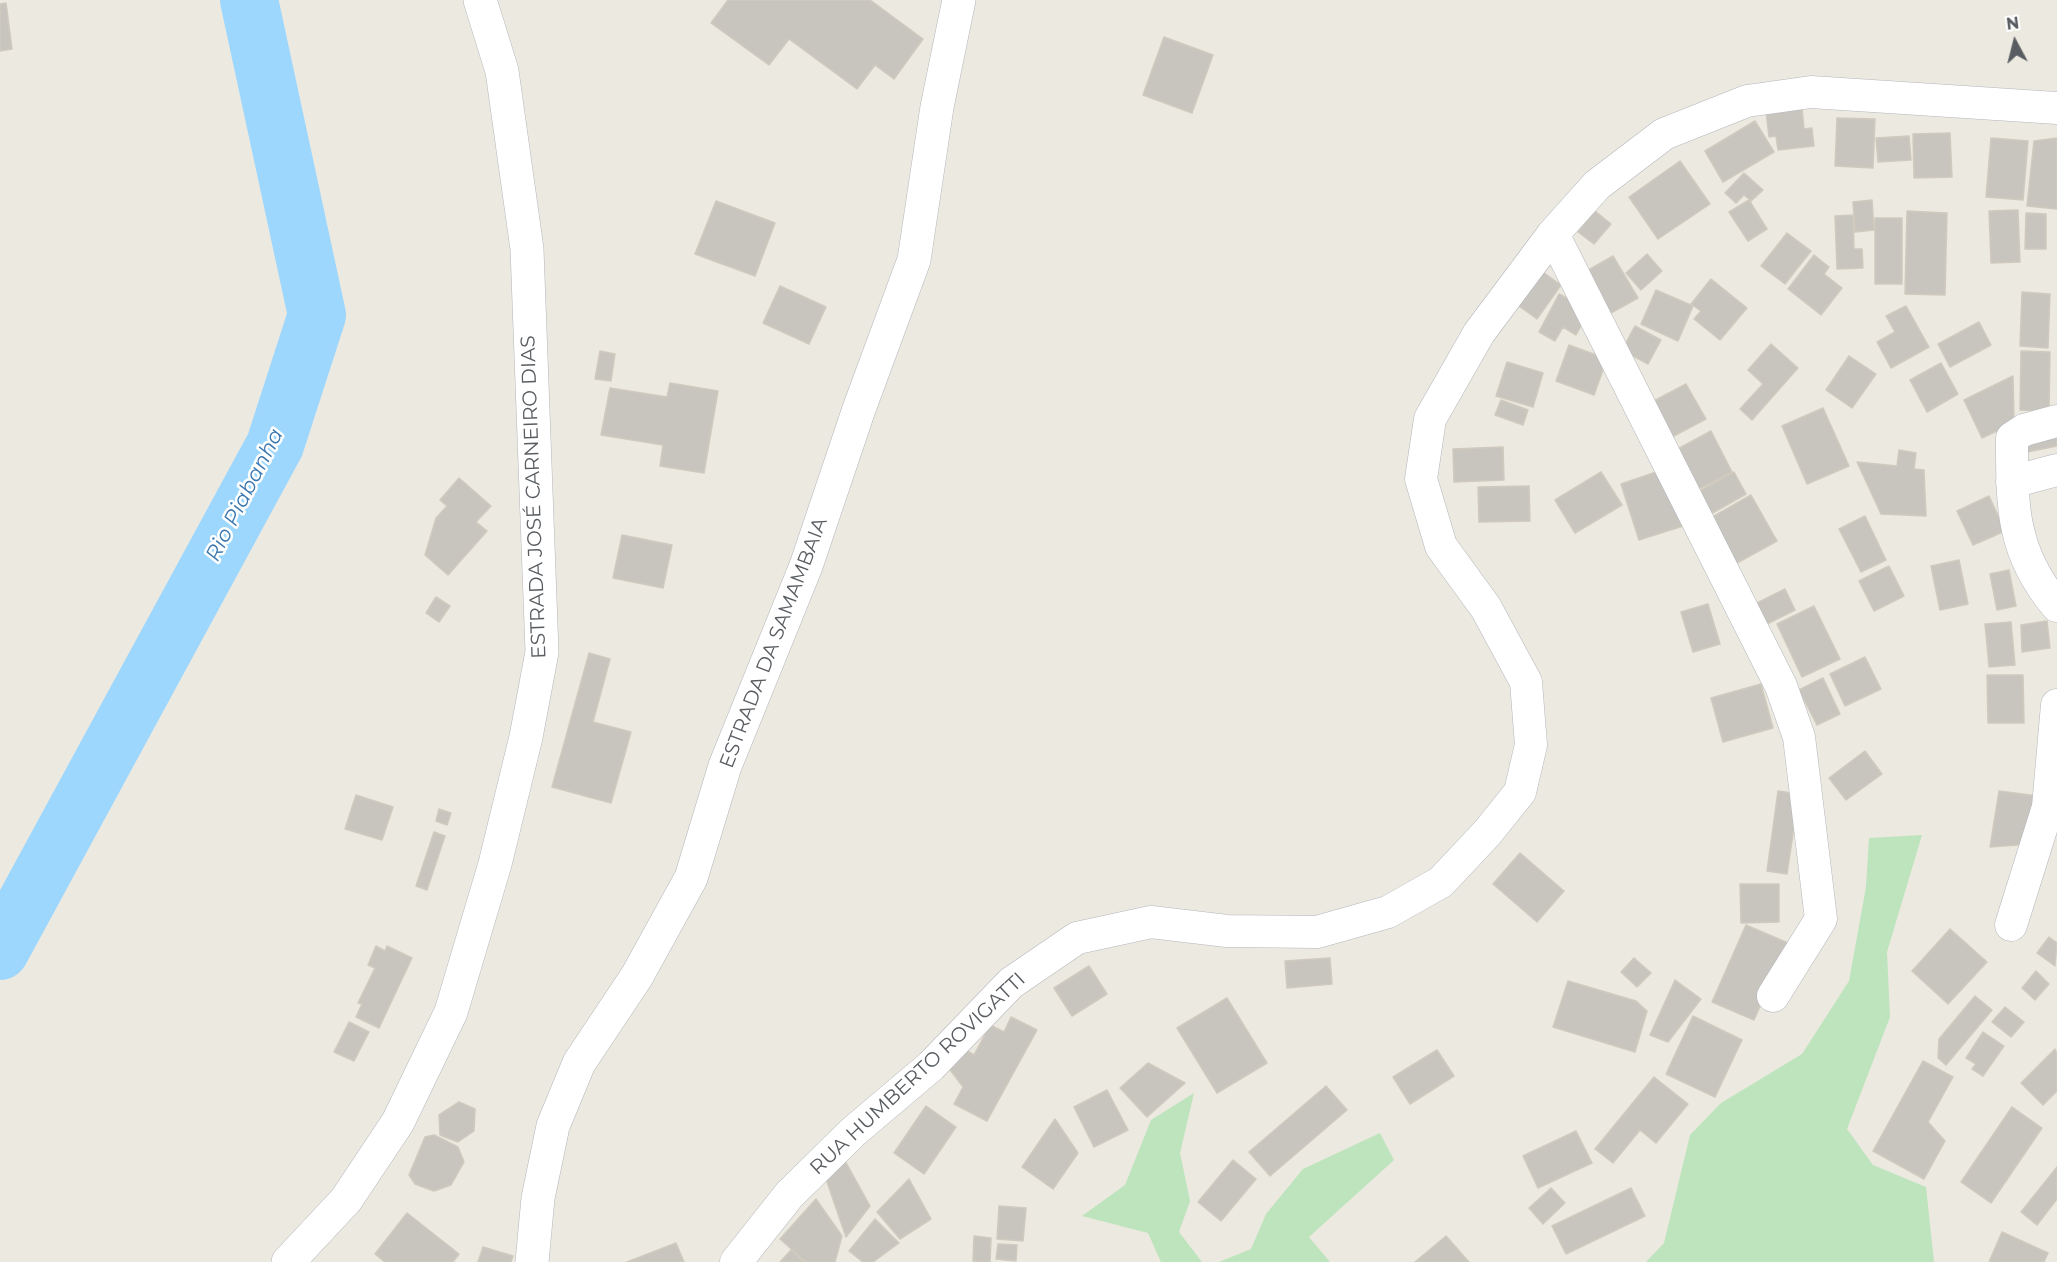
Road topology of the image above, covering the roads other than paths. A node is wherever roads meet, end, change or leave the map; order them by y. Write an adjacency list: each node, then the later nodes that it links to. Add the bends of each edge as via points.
1 (480, 0): 12 (street, ESTRADA JOSÉ CARNEIRO DIAS, via 502,71 528,249 542,652 495,864 451,1012 398,1122 346,1200)
2 (959, 0): 13 (street, ESTRADA DA SAMAMBAIA, via 937,107 914,260 806,566 725,766 691,878 637,976 579,1064 553,1126 538,1198)
3 (2057, 108): 4 (street, RUA HUMBERTO ROVIGATTI, via 1811,92 1747,101 1664,134 1597,185)
4 (1552, 234): 11 (street, via 1781,686 1799,737 1821,919); 14 (street, RUA HUMBERTO ROVIGATTI, via 1479,333 1430,419 1421,479 1441,546 1486,608 1526,682 1531,745 1520,792 1441,882 1388,912 1317,932 1227,931 1151,922 1077,938 1011,982 931,1066 853,1131 789,1196)
5 (2057, 422): 7 (street, via 2024,430 2012,438)
6 (2057, 470): 7 (street)
7 (2012, 482): 8 (street, via 2017,536 2041,587)
8 (2057, 606)
9 (2057, 705): 10 (street, via 2048,807)
10 (2011, 925)
11 (1773, 996)
12 (288, 1262)
13 (532, 1262)
14 (736, 1262)

